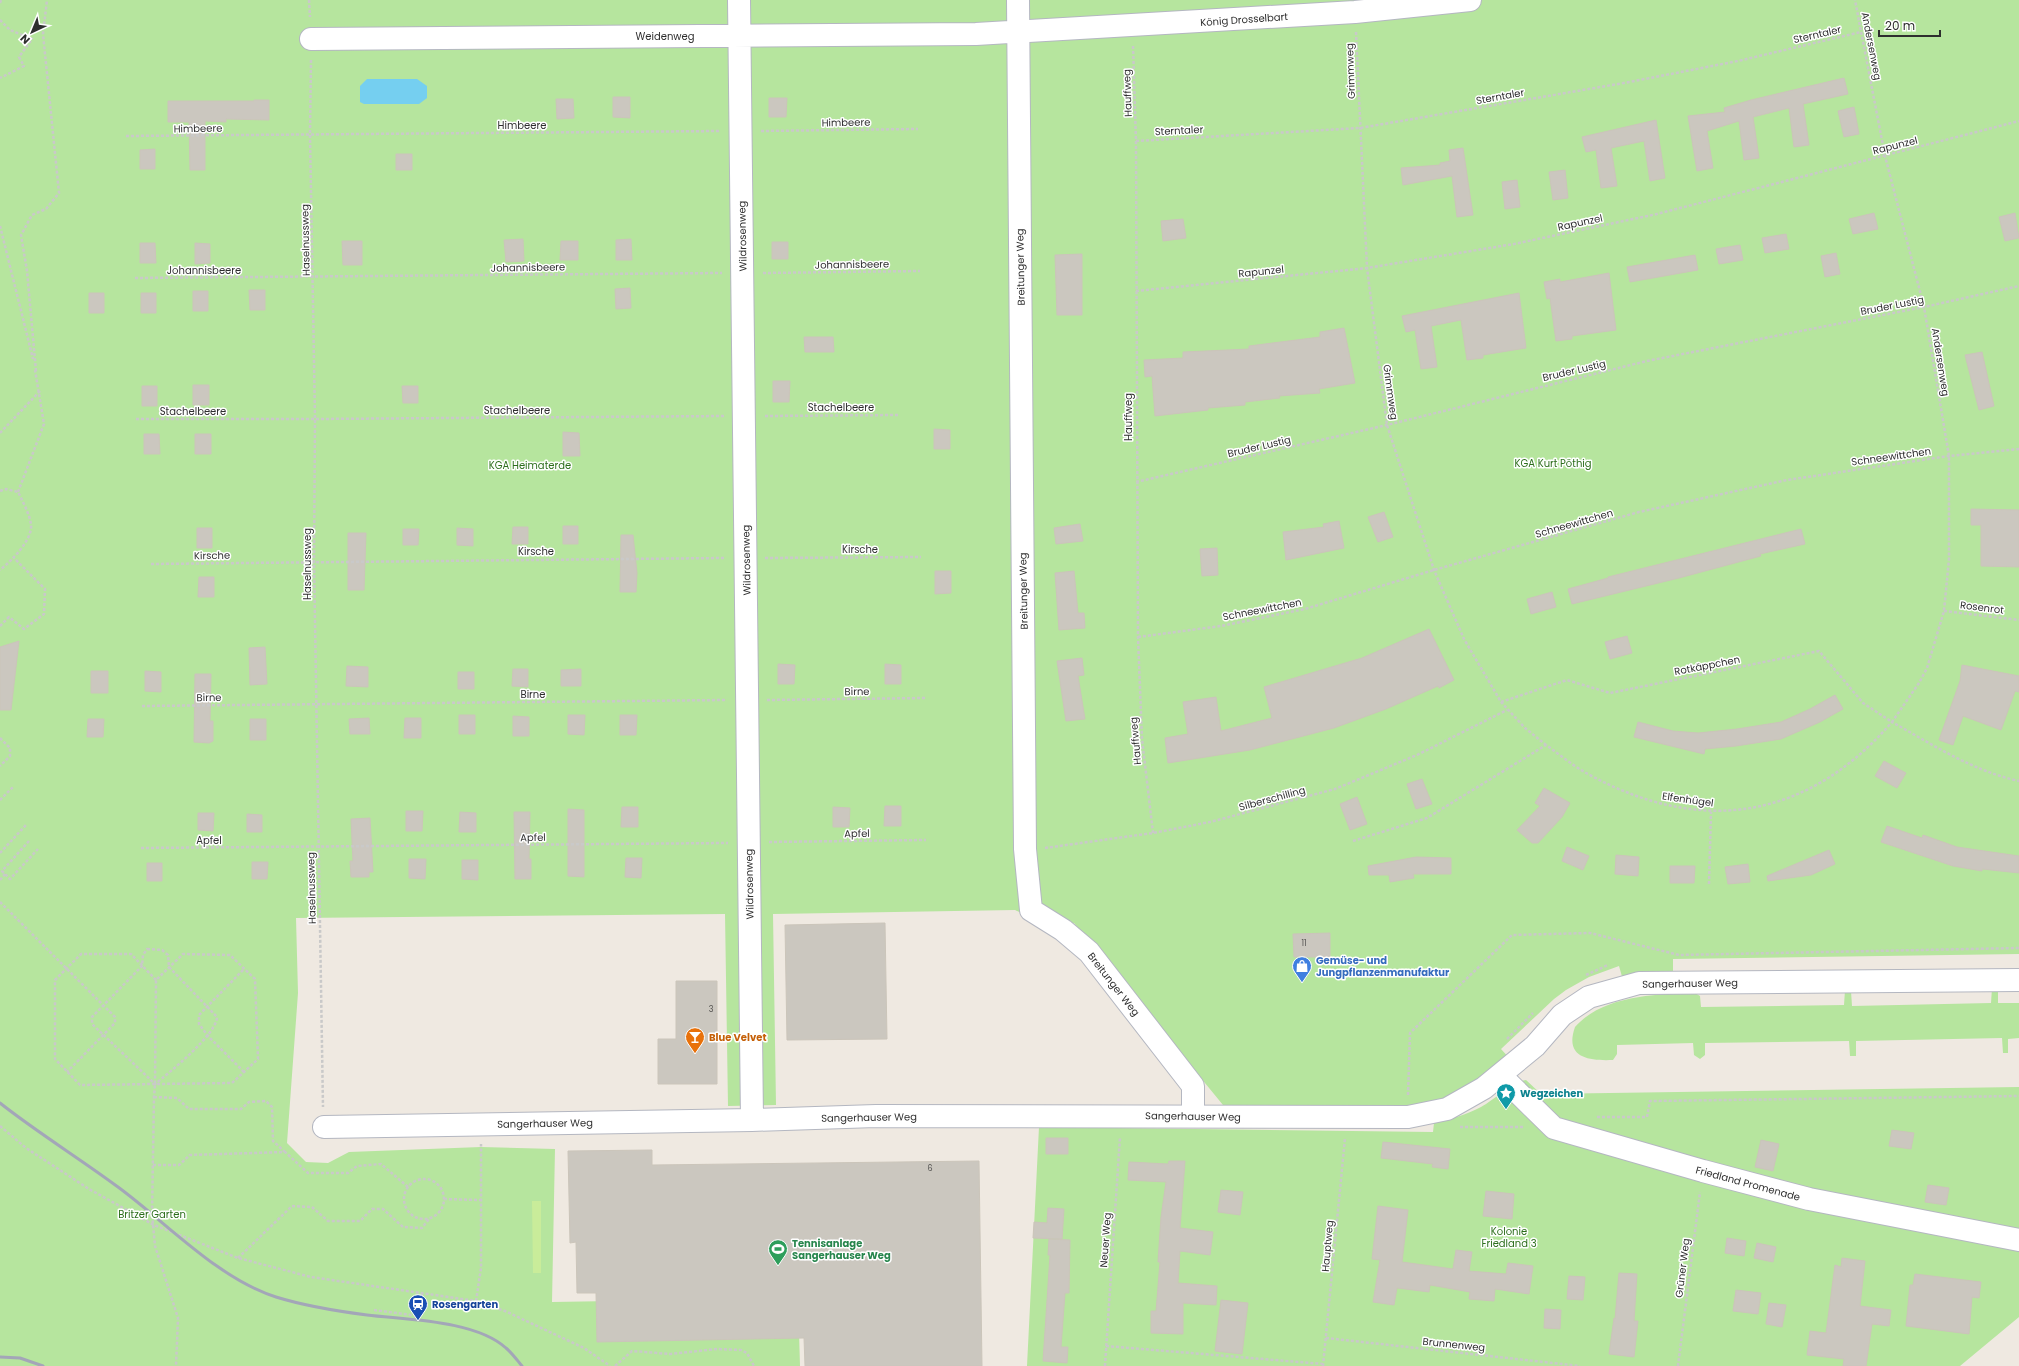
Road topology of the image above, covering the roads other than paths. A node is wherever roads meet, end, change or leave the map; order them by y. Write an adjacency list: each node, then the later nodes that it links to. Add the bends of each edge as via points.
1 (739, 0): 5 (street, Wildrosenweg)
2 (1018, 0): 4 (street, Breitunger Weg)
3 (1470, 0): 4 (street, König Drosselbart, via 1355,12)
4 (1018, 32): 5 (street, Weidenweg); 9 (street, Breitunger Weg, via 1026,849 1031,910 1063,930 1089,952 1193,1086)
5 (740, 36): 6 (street, Weidenweg); 10 (street, Wildrosenweg)
6 (311, 39)
7 (2019, 980): 8 (street, Sangerhauser Weg, via 1639,983 1589,997 1562,1015 1535,1046)
8 (1500, 1075): 9 (street, Sangerhauser Weg, via 1484,1088 1447,1109 1408,1117); 12 (street, Friedland Promenade, via 1554,1128 1703,1172 1809,1199)
9 (1193, 1116): 10 (street, Sangerhauser Weg, via 876,1116)
10 (752, 1120): 11 (street, Sangerhauser Weg)
11 (324, 1127)
12 (2019, 1240)

